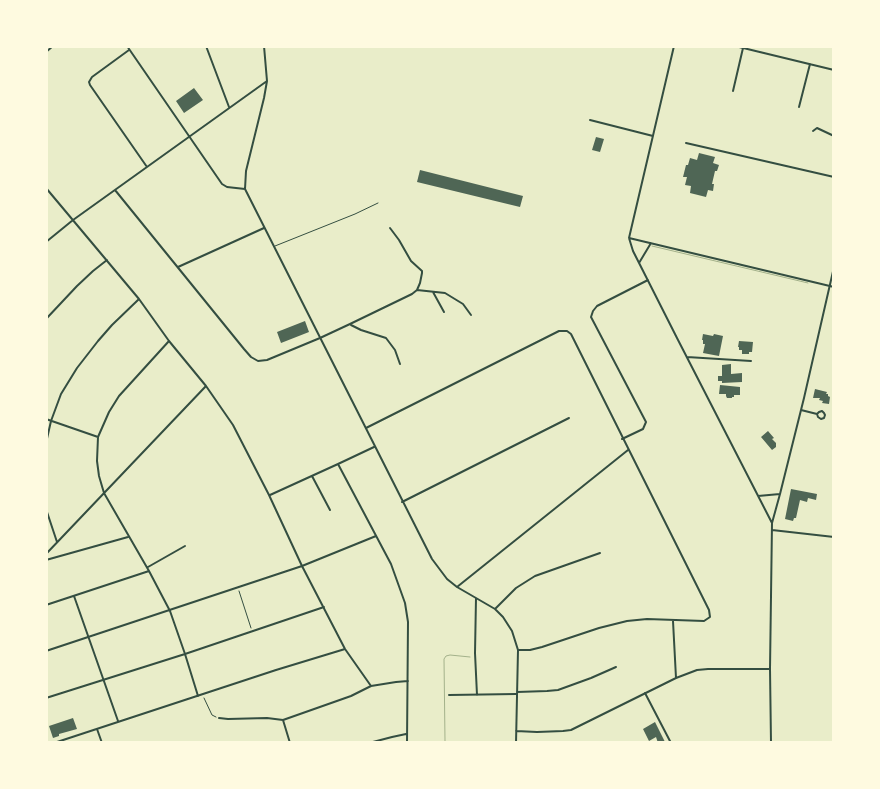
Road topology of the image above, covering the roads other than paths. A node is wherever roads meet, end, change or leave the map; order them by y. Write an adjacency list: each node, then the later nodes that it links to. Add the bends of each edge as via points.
1 (53, 46): 9 (street)
2 (127, 46): 8 (street)
3 (206, 46): 14 (street)
4 (264, 46): 12 (street)
5 (674, 46): 19 (street)
6 (735, 46): 7 (street)
7 (743, 48): 10 (street); 13 (street)
8 (129, 50): 18 (street); 22 (street, via 89,82)
9 (46, 52)
10 (810, 64): 11 (street); 15 (street)
11 (834, 70)
12 (267, 81): 14 (street); 25 (street, via 246,171)
13 (733, 91)
14 (229, 107): 18 (street)
15 (799, 108)
16 (590, 120): 19 (street)
17 (813, 131): 20 (street, via 817,128)
18 (190, 136): 22 (street); 25 (street, via 222,184)
19 (653, 136): 31 (street)
20 (834, 136)
21 (686, 143): 23 (street)
22 (147, 167): 26 (street)
23 (834, 177)
24 (46, 188): 28 (street)
25 (245, 189): 29 (street)
26 (115, 190): 28 (street); 37 (street)
27 (378, 203): 34 (lane)
28 (73, 220): 32 (street); 35 (street)
29 (264, 228): 34 (street); 37 (street)
30 (390, 228): 42 (street, via 411,261 422,271)
31 (629, 238): 33 (street); 36 (street)
32 (46, 242)
33 (650, 243): 36 (street); 40 (street)
34 (274, 246): 49 (street)
35 (107, 260): 44 (street); 47 (street, via 76,286)
36 (640, 263): 39 (street)
37 (178, 267): 49 (street, via 251,358 267,360)
38 (834, 267): 40 (street)
39 (648, 280): 51 (street); 62 (street, via 597,306 591,317 646,422 643,429)
40 (829, 286): 41 (street); 55 (street)
41 (834, 286)
42 (417, 290): 43 (street); 48 (street)
43 (432, 292): 45 (street); 46 (street, via 456,299)
44 (139, 299): 50 (street); 59 (street, via 107,330 78,368 61,394)
45 (444, 312)
46 (471, 315)
47 (46, 318)
48 (350, 324): 49 (street); 53 (street, via 386,338)
49 (320, 338): 60 (street)
50 (169, 341): 54 (street); 61 (street, via 119,396)
51 (687, 357): 52 (street); 71 (street)
52 (751, 361)
53 (400, 364)
54 (206, 386): 68 (street); 70 (street, via 233,425)
55 (801, 410): 56 (street); 69 (street)
56 (817, 414)
57 (569, 418): 72 (street)
58 (46, 420): 59 (street)
59 (51, 421): 61 (street); 63 (street)
60 (366, 428): 62 (street, via 564,330 571,334); 64 (street)
61 (98, 437): 68 (street, via 99,476)
62 (622, 439): 65 (street)
63 (46, 443)
64 (374, 447): 66 (street); 72 (street)
65 (628, 450): 88 (street); 95 (street, via 709,610 710,617 704,621)
66 (338, 464): 67 (street); 78 (street)
67 (312, 476): 70 (street); 74 (street)
68 (104, 493): 77 (street); 80 (street)
69 (780, 494): 71 (street); 75 (street)
70 (269, 495): 85 (street)
71 (758, 496): 75 (street)
72 (402, 502): 88 (street, via 432,559)
73 (46, 509): 80 (street)
74 (330, 510)
75 (772, 523): 76 (street)
76 (772, 530): 79 (street); 102 (street)
77 (129, 536): 84 (street); 86 (street)
78 (376, 536): 85 (street); 105 (street, via 391,564 407,609)
79 (834, 537)
80 (57, 542): 83 (street)
81 (185, 546): 86 (street)
82 (600, 553): 93 (street, via 535,576 516,588)
83 (46, 554)
84 (46, 560)
85 (302, 566): 92 (street); 94 (street)
86 (147, 568): 87 (street)
87 (149, 571): 89 (street); 94 (street)
88 (457, 587): 90 (street)
89 (74, 596): 91 (street); 96 (street)
90 (476, 598): 93 (street); 110 (street)
91 (46, 605)
92 (324, 607): 97 (street); 100 (street)
93 (495, 609): 98 (street, via 512,631)
94 (170, 611): 96 (street); 100 (street)
95 (673, 620): 98 (street, via 627,621 542,647); 103 (street)
96 (88, 637): 99 (street); 104 (street)
97 (346, 649): 106 (street); 111 (street)
98 (518, 650): 107 (street)
99 (46, 651)
100 (185, 654): 104 (street); 111 (street)
101 (616, 667): 107 (street, via 558,690)
102 (770, 669): 103 (street, via 702,669); 126 (street)
103 (676, 678): 108 (street)
104 (104, 680): 112 (street); 115 (street)
105 (408, 681): 106 (street); 118 (street)
106 (372, 686): 114 (street)
107 (517, 693): 110 (street); 117 (street)
108 (645, 693): 117 (street, via 571,730); 125 (street)
109 (449, 695): 110 (street)
110 (477, 695)
111 (198, 696): 115 (street)
112 (46, 698)
113 (219, 718): 114 (street)
114 (283, 720): 121 (street)
115 (119, 722): 116 (street)
116 (97, 729): 119 (street); 120 (street)
117 (516, 731): 124 (street)
118 (407, 734): 122 (street); 123 (street)
119 (54, 743)
120 (102, 743)
121 (290, 743)
122 (369, 743)
123 (407, 743)
124 (516, 743)
125 (670, 743)
126 (772, 743)

